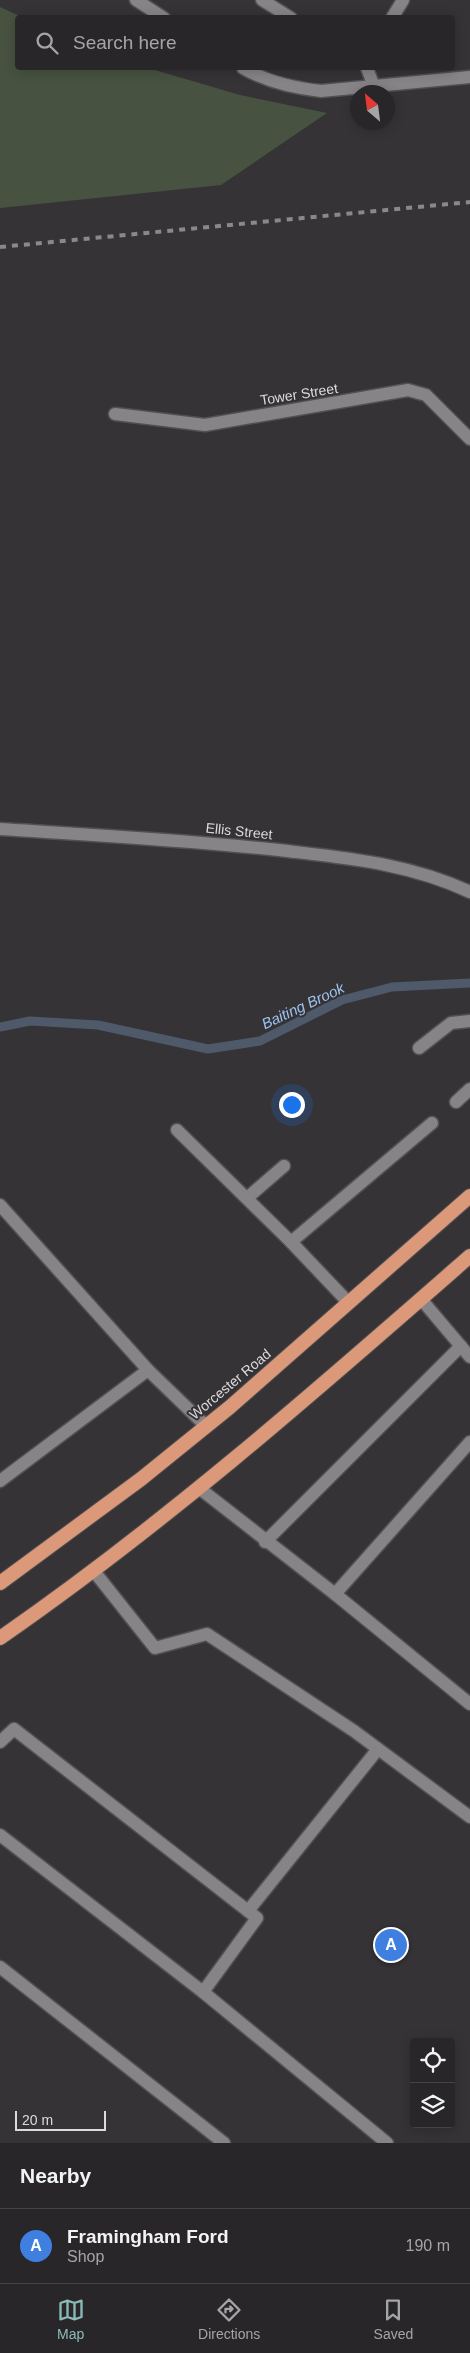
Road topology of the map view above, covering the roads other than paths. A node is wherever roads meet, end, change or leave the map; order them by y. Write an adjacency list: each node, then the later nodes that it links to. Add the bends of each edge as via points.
1 (136, 0): 4 (street)
2 (262, 0): 5 (street)
3 (403, 0): 6 (street)
4 (159, 15)
5 (286, 15)
6 (394, 15)
7 (248, 70): 10 (street, via 298,89 321,90)
8 (368, 70): 10 (street)
9 (470, 77): 10 (street)
10 (373, 84)
11 (114, 414): 12 (street, Tower Street, via 204,425 408,390 426,396)
12 (470, 439)
13 (0, 829): 14 (street, Ellis Street, via 201,842 366,861 417,871)
14 (470, 892)
15 (470, 1021): 16 (street, via 452,1023)
16 (418, 1048)
17 (470, 1089): 18 (street)
18 (456, 1102)
19 (432, 1122): 25 (street)
20 (177, 1130): 23 (street)
21 (284, 1166): 23 (street)
22 (470, 1196): 28 (highway, Worcester Road)
23 (246, 1198): 25 (street)
24 (0, 1205): 31 (street)
25 (291, 1242): 28 (street)
26 (470, 1256): 27 (highway)
27 (421, 1299): 29 (street); 35 (highway)
28 (348, 1302): 32 (highway, Worcester Road)
29 (461, 1346): 30 (street); 36 (street)
30 (470, 1357)
31 (148, 1370): 32 (street); 34 (street)
32 (206, 1426): 38 (highway, Worcester Road, via 141,1479)
33 (470, 1442): 39 (street)
34 (0, 1482)
35 (199, 1488): 36 (street); 37 (highway)
36 (265, 1542): 39 (street)
37 (93, 1570): 40 (highway); 43 (street, via 154,1648 207,1634)
38 (2, 1579)
39 (335, 1594): 41 (street)
40 (0, 1638)
41 (470, 1704)
42 (0, 1742): 46 (street, via 14,1729)
43 (378, 1749): 44 (street); 46 (street)
44 (470, 1817)
45 (0, 1835): 48 (street)
46 (248, 1911): 48 (street, via 257,1918)
47 (0, 1967): 49 (street)
48 (203, 1992): 50 (street)
49 (224, 2143)
50 (387, 2143)

